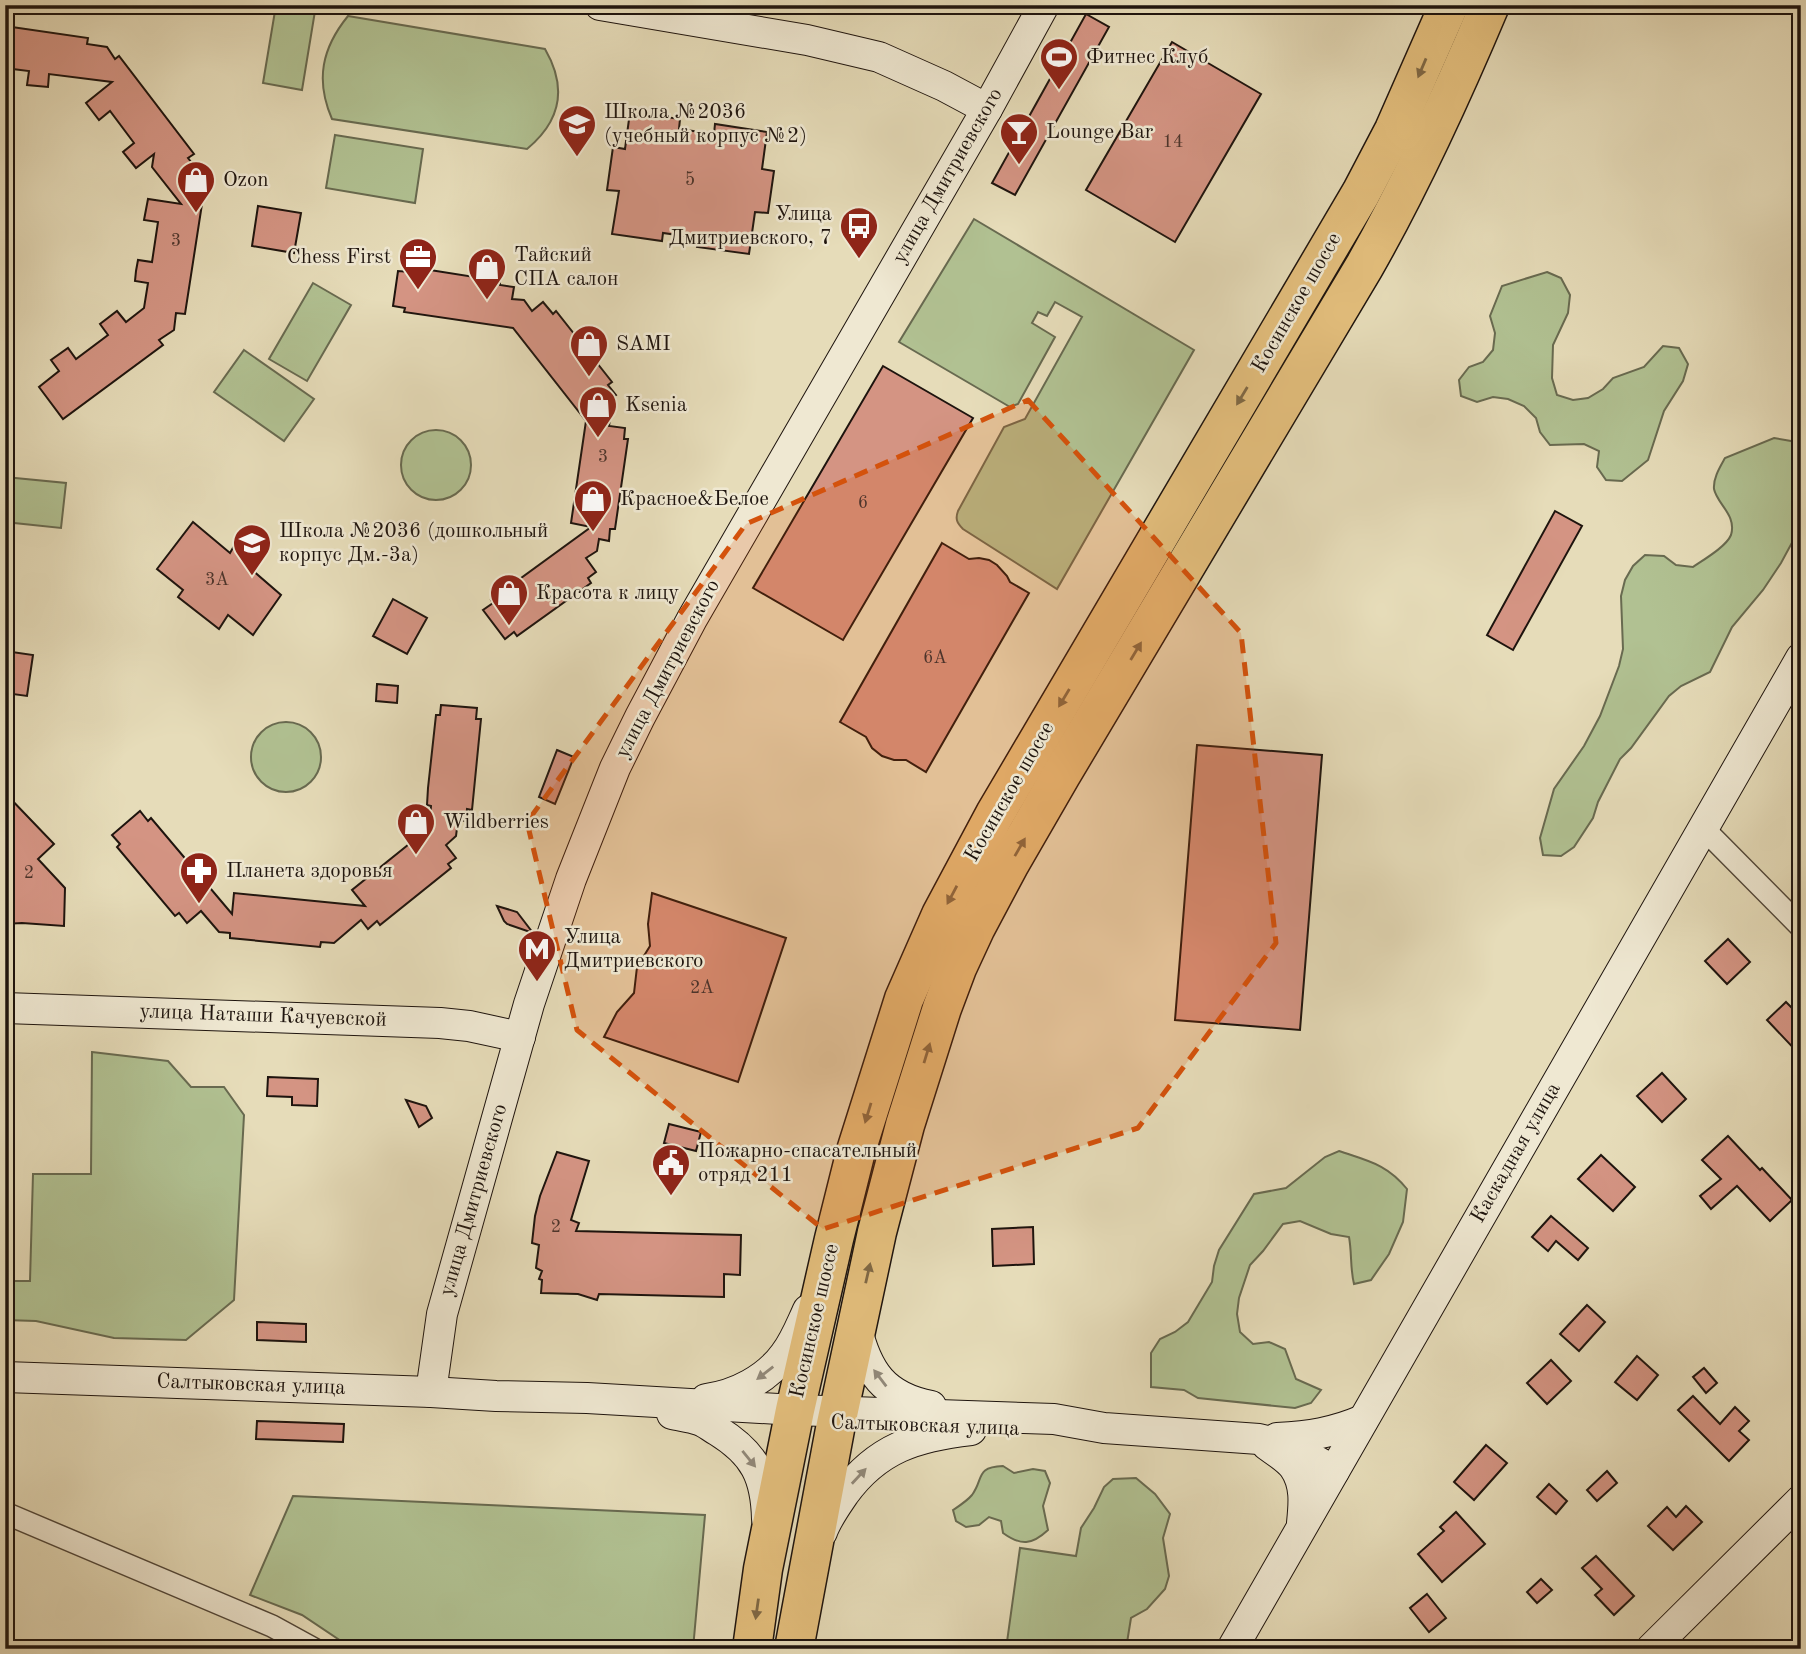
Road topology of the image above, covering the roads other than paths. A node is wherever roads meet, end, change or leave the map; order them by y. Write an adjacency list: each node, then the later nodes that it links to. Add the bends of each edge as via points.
1 (600, 5): 5 (street, via 807,40 879,57)
2 (1044, 5): 5 (street, улица Дмитриевского)
3 (1449, 5): 11 (highway, Косинское шоссе, one-way to 11, via 1361,193 1002,803 941,915 888,1047)
4 (1490, 5): 12 (highway, Косинское шоссе, one-way to 4, via 905,1125 942,1008 976,927 1061,775 1394,214)
5 (987, 110): 10 (street, улица Дмитриевского, via 698,608 640,717 579,856)
6 (1801, 658): 7 (street, Каскадная улица)
7 (1703, 828): 8 (street); 18 (street, Каскадная улица)
8 (1801, 927)
9 (5, 1008): 10 (street, улица Наташи Качуевской, via 440,1023)
10 (520, 1037): 14 (street, улица Дмитриевского, via 442,1314)
11 (826, 1274): 15 (street, one-way to 15, via 785,1353 770,1370 720,1397); 16 (highway, Косинское шоссе)
12 (856, 1326): 17 (highway, Косинское шоссе); 19 (street, one-way to 12, via 894,1394 871,1367)
13 (5, 1377): 14 (street, Салтыковская улица)
14 (431, 1392): 15 (street, Салтыковская улица, via 587,1398)
15 (673, 1409): 16 (street, Салтыковская улица); 25 (street, one-way to 25, via 726,1436 750,1457 760,1474 767,1522)
16 (794, 1416): 17 (street, Салтыковская улица); 25 (highway, Косинское шоссе)
17 (837, 1418): 19 (street, Салтыковская улица); 26 (highway, Косинское шоссе)
18 (1363, 1420): 20 (street, via 1329,1433); 21 (street, Каскадная улица)
19 (986, 1422): 20 (street, Салтыковская улица, via 1054,1419 1104,1428); 26 (street, one-way to 19, via 824,1526 870,1464 897,1447)
20 (1259, 1439): 21 (street, Салтыковская улица, via 1292,1447); 24 (street, via 1293,1465 1304,1501)
21 (1334, 1471): 24 (street, Каскадная улица)
22 (1801, 1500): 31 (street)
23 (5, 1513): 27 (street, via 272,1626)
24 (1301, 1527): 30 (street, Каскадная улица)
25 (763, 1569): 28 (highway, Косинское шоссе, one-way to 28)
26 (806, 1578): 29 (highway, Косинское шоссе)
27 (314, 1649)
28 (752, 1649)
29 (794, 1649)
30 (1232, 1649)
31 (1651, 1649)

